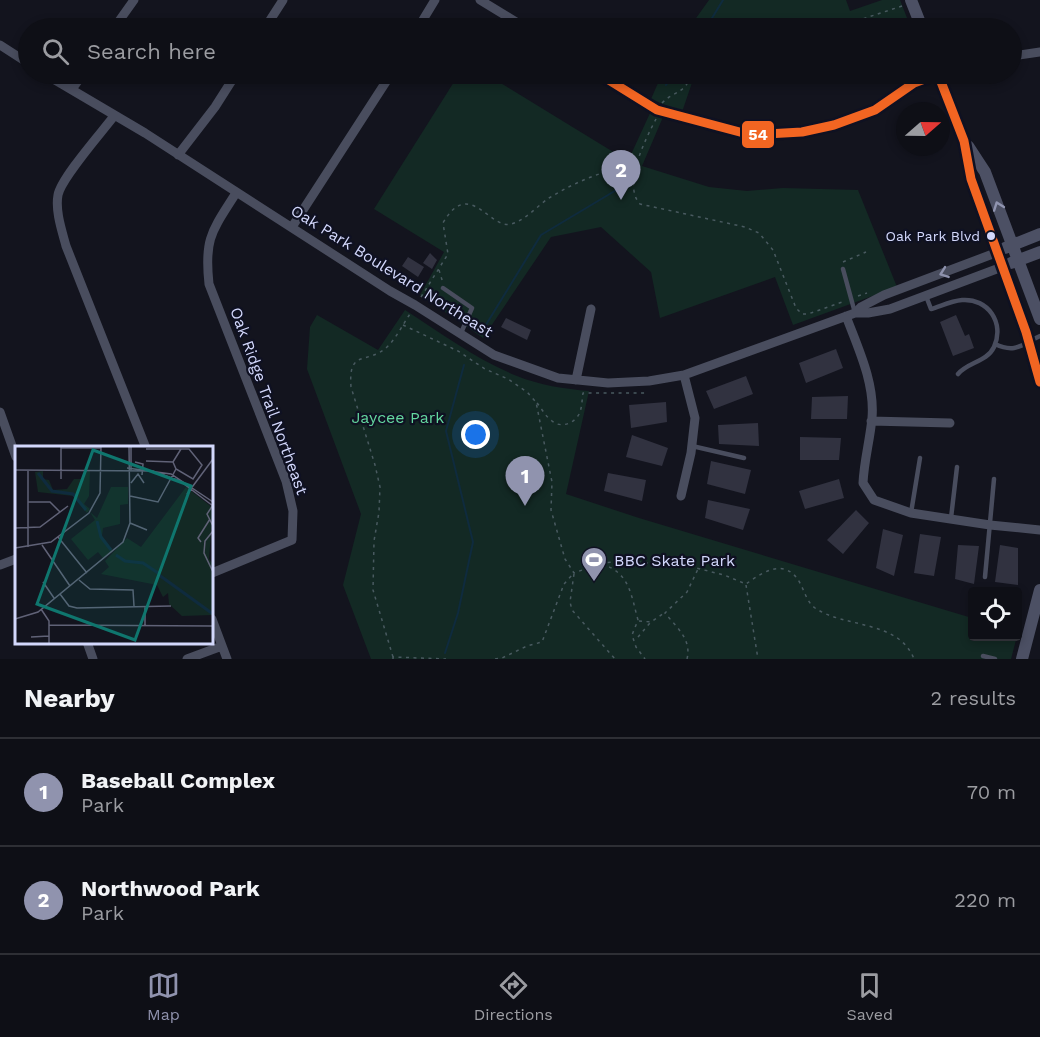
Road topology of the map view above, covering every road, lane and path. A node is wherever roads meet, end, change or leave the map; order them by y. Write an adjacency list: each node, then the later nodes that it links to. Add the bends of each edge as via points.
1 (134, 0): 6 (street)
2 (283, 0): 7 (street)
3 (435, 0): 8 (street)
4 (480, 0): 9 (street)
5 (906, 3): 10 (path); 11 (street)
6 (121, 18)
7 (271, 18)
8 (424, 18)
9 (510, 18)
10 (863, 18)
11 (915, 18)
12 (0, 45): 15 (street)
13 (1040, 52): 14 (street)
14 (1022, 54)
15 (18, 57)
16 (63, 84): 24 (street, Oak Park Boulevard Northeast)
17 (76, 84): 24 (street)
18 (230, 84): 28 (street)
19 (385, 84): 31 (street)
20 (616, 84): 25 (street)
21 (687, 84): 25 (path, via 679,94 663,102)
22 (914, 84): 25 (street, via 875,110 802,132 751,135)
23 (942, 84): 27 (street)
24 (72, 89): 26 (street, Oak Park Boulevard Northeast)
25 (660, 110): 29 (path)
26 (114, 116): 28 (street, Oak Park Boulevard Northeast); 63 (street, via 67,178 58,195 59,214 66,246)
27 (964, 141): 33 (street, one-way to 27, via 985,172); 35 (street, via 971,179)
28 (178, 155): 30 (street, Oak Park Boulevard Northeast)
29 (635, 165): 39 (path, via 615,168 575,184 509,225 501,224 478,207 459,206 442,223 448,254); 45 (path, via 635,196 640,204 759,233 773,249 796,308 802,314)
30 (236, 193): 31 (street, Oak Park Boulevard Northeast); 79 (street, Oak Ridge Trail Northeast, via 213,229 207,260 209,284 286,481 293,511 292,540)
31 (292, 227): 51 (street, Oak Park Boulevard Northeast)
32 (1040, 234): 33 (street, Oak Park Boulevard Northeast)
33 (1012, 245): 35 (street, Oak Park Boulevard Northeast); 37 (street)
34 (866, 252): 40 (path, via 842,262)
35 (998, 252): 38 (street); 48 (street, Oak Park Boulevard Northeast, one-way to 48, via 884,295)
36 (1040, 252): 37 (street, Oak Park Boulevard Northeast)
37 (1017, 261): 38 (street, Oak Park Boulevard Northeast); 49 (street)
38 (1002, 267): 43 (street, Oak Park Boulevard Northeast); 52 (street)
39 (439, 269): 41 (path); 44 (path)
40 (843, 269): 45 (lane)
41 (443, 288): 51 (lane, via 472,308)
42 (871, 292): 45 (path)
43 (926, 296): 48 (street, Oak Park Boulevard Northeast, via 890,309); 53 (lane, via 931,309 964,300 983,305 997,321)
44 (421, 297)
45 (852, 299): 48 (lane)
46 (591, 309): 56 (street)
47 (411, 312): 50 (path)
48 (850, 314): 55 (street, Oak Park Boulevard Northeast); 61 (street, via 870,389)
49 (1040, 319)
50 (403, 324): 59 (path, via 508,379); 92 (path, via 388,346 358,360 350,375 380,487 373,590)
51 (461, 333): 56 (street, Oak Park Boulevard Northeast, via 494,355)
52 (1035, 340): 53 (lane, via 1012,349); 57 (street)
53 (995, 344): 54 (lane, via 988,355)
54 (958, 374)
55 (684, 375): 56 (street, Oak Park Boulevard Northeast, via 649,381); 64 (street, via 695,418)
56 (576, 381)
57 (1040, 382)
58 (646, 393): 59 (path, via 583,393 577,418 561,425 553,422)
59 (536, 402): 80 (path, via 550,473 550,510 565,559)
60 (0, 412): 65 (street)
61 (871, 421): 62 (street); 71 (street, via 863,483 874,500)
62 (950, 423)
63 (146, 446)
64 (692, 446): 66 (lane); 70 (street)
65 (15, 453)
66 (744, 458)
67 (920, 458): 71 (lane)
68 (957, 467): 72 (lane)
69 (994, 479): 73 (lane)
70 (681, 496)
71 (911, 513): 72 (street)
72 (951, 519): 73 (street)
73 (990, 525): 74 (street); 81 (lane)
74 (1040, 530)
75 (15, 559): 77 (street)
76 (602, 563): 78 (path, via 626,561); 80 (path); 85 (path, via 624,577)
77 (0, 565)
78 (699, 568): 82 (path); 84 (path, via 687,592)
79 (213, 573)
80 (574, 573): 97 (path, via 564,584 542,642); 98 (path, via 572,610)
81 (985, 577)
82 (746, 584): 101 (path); 102 (path, via 774,569 787,570 804,587 815,608 887,633 907,647)
83 (1040, 590): 104 (street)
84 (665, 613): 87 (path); 100 (path, via 686,639)
85 (638, 620): 87 (path); 99 (path, via 632,635)
86 (213, 622): 90 (street)
87 (651, 622): 88 (path)
88 (638, 637)
89 (88, 644): 93 (street)
90 (222, 646): 94 (street); 95 (street)
91 (983, 656): 103 (lane)
92 (393, 658): 96 (path)
93 (93, 659)
94 (187, 659)
95 (227, 659)
96 (446, 659)
97 (495, 659)
98 (615, 659)
99 (645, 659)
100 (687, 659)
101 (758, 659)
102 (915, 659)
103 (995, 659)
104 (1022, 659)

